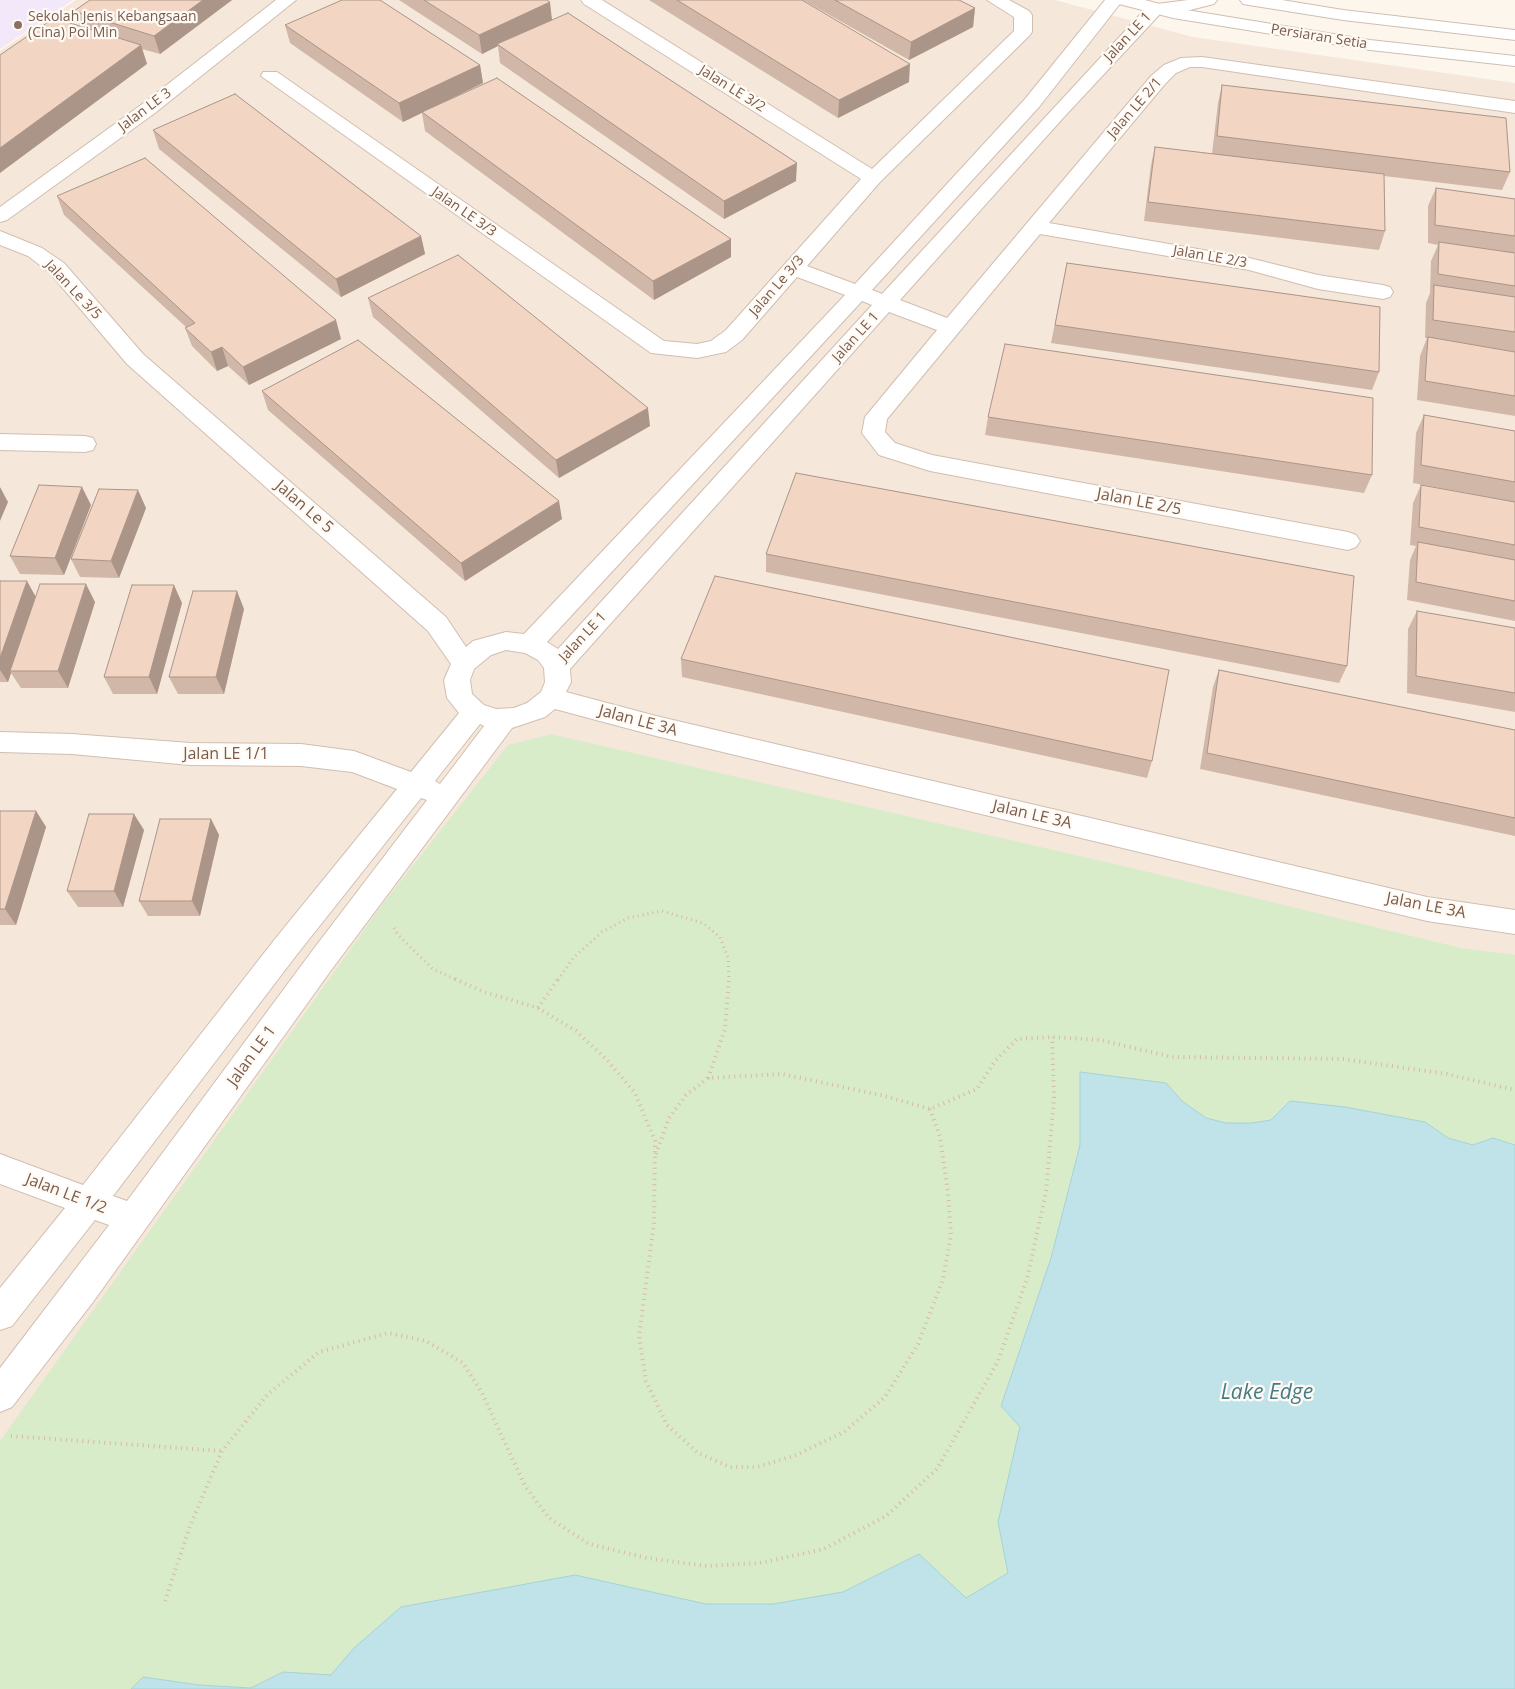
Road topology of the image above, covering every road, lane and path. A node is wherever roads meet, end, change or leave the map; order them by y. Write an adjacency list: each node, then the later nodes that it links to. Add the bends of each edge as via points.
1 (287, 0): 14 (street, Jalan LE 3, via 148,109)
2 (590, 0): 13 (street, Jalan LE 3/2)
3 (996, 0): 13 (street, Jalan Le 3/3, via 1023,14 1023,32)
4 (1114, 0): 19 (street, Jalan LE 1, via 1032,103)
5 (1125, 0): 8 (street, Persiaran Setia)
6 (1208, 0): 8 (street, via 1182,7)
7 (1249, 0): 9 (street, Persiaran Setia)
8 (1155, 9): 10 (street, Persiaran Setia, via 1370,45); 20 (street, Jalan LE 1)
9 (1515, 35)
10 (1515, 61)
11 (270, 76): 22 (street, Jalan LE 3/3)
12 (1515, 107): 15 (street, Jalan LE 2/1, via 1188,62 1170,69 1158,80)
13 (873, 178): 17 (street, Jalan Le 3/3)
14 (0, 216)
15 (1036, 227): 18 (street, Jalan LE 2/3, via 1249,264 1318,282); 21 (street, Jalan LE 2/1)
16 (0, 237): 23 (street, Jalan Le 3/5, via 35,252 57,268)
17 (793, 268): 19 (street); 22 (street, Jalan Le 3/3, via 734,336 718,346 697,351)
18 (1383, 292)
19 (860, 293): 20 (street); 28 (street, Jalan LE 1)
20 (887, 303): 21 (street); 30 (street, Jalan LE 1)
21 (951, 327): 26 (street, Jalan LE 2/1, via 876,416 873,433 887,449)
22 (659, 348)
23 (135, 359): 29 (street, Jalan Le 5, via 437,624)
24 (0, 442): 25 (street)
25 (85, 444)
26 (930, 463): 27 (street, Jalan LE 2/5)
27 (1348, 541)
28 (530, 644): 29 (street, via 506,641 482,648); 30 (street, via 547,653)
29 (464, 663): 32 (street, via 457,680 460,698)
30 (557, 666): 31 (street, via 558,682)
31 (551, 698): 33 (street, via 536,710 516,718); 38 (street, Jalan LE 3A, via 656,726 1427,909)
32 (475, 712): 33 (street, via 494,719); 35 (street, via 455,740)
33 (505, 718): 36 (street, Jalan LE 1)
34 (0, 742): 35 (street, Jalan LE 1/1, via 72,744 181,754 302,755 354,762)
35 (416, 783): 36 (street, Jalan LE 1/1); 46 (street)
36 (445, 796): 47 (street, Jalan LE 1)
37 (390, 920): 39 (path, via 398,935 433,969 484,992)
38 (1515, 922)
39 (538, 1008): 41 (path, via 573,958 602,932 628,918 662,911 703,923 720,937 728,958 725,1030); 44 (path, via 576,1031 635,1093 655,1141)
40 (1052, 1037): 42 (path, via 1100,1040 1172,1057 1343,1059 1447,1074); 43 (path, via 1017,1039 995,1061 977,1089); 51 (path, via 1054,1097 1046,1192 1027,1279 998,1361 937,1469 886,1516 824,1549 760,1563 707,1566 647,1558 589,1544 549,1518 525,1486 481,1391 463,1363 426,1341 388,1333 319,1352 268,1394)
41 (708, 1078): 43 (path, via 782,1074); 44 (path, via 686,1095 669,1118)
42 (1515, 1090)
43 (930, 1109): 44 (path, via 940,1137 951,1235 943,1279 918,1344 885,1397 844,1432 794,1456 757,1467 730,1467 698,1453 667,1425 646,1381 640,1336 644,1279 654,1223)
44 (654, 1160)
45 (0, 1169): 46 (street, Jalan LE 1/2)
46 (89, 1203): 47 (street, Jalan LE 1/2); 48 (street)
47 (133, 1219): 49 (street, Jalan LE 1)
48 (0, 1314)
49 (0, 1395)
50 (10, 1436): 51 (path)
51 (222, 1451): 52 (path, via 190,1526)
52 (165, 1600)

